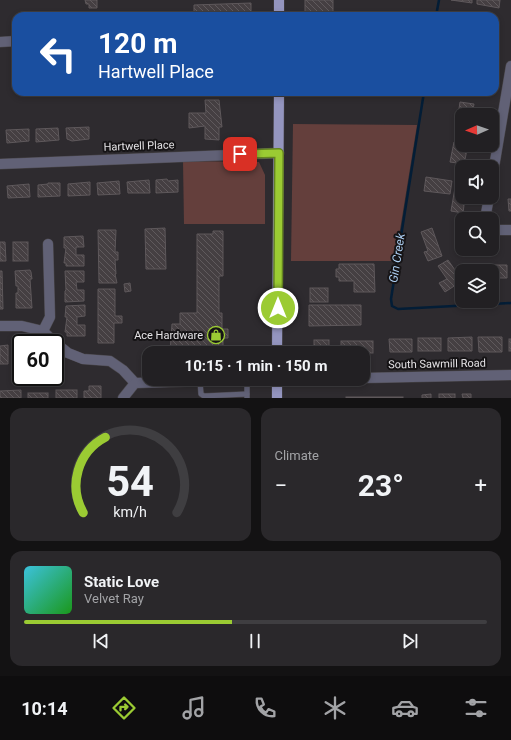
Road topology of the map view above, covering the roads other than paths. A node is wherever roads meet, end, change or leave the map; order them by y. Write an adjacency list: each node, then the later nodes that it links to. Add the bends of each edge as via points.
1 (279, 0): 2 (main road)
2 (279, 12)
3 (12, 41): 4 (street)
4 (0, 42)
5 (511, 66): 6 (street)
6 (509, 92): 9 (street)
7 (279, 96): 8 (main road)
8 (279, 153): 10 (street, Hartwell Place); 16 (main road)
9 (496, 160)
10 (0, 164)
11 (499, 230): 12 (street)
12 (511, 230)
13 (48, 244): 15 (street, via 50,316)
14 (0, 326): 15 (street, via 22,326)
15 (43, 330): 19 (street, via 68,353 83,359 110,361 123,370)
16 (277, 346)
17 (511, 375): 18 (street, South Sawmill Road)
18 (370, 378)
19 (134, 383): 20 (street); 25 (street)
20 (142, 383)
21 (200, 386): 24 (lane, via 201,394 204,396)
22 (246, 386): 24 (lane)
23 (277, 386): 26 (main road)
24 (247, 396)
25 (124, 398)
26 (277, 398)

